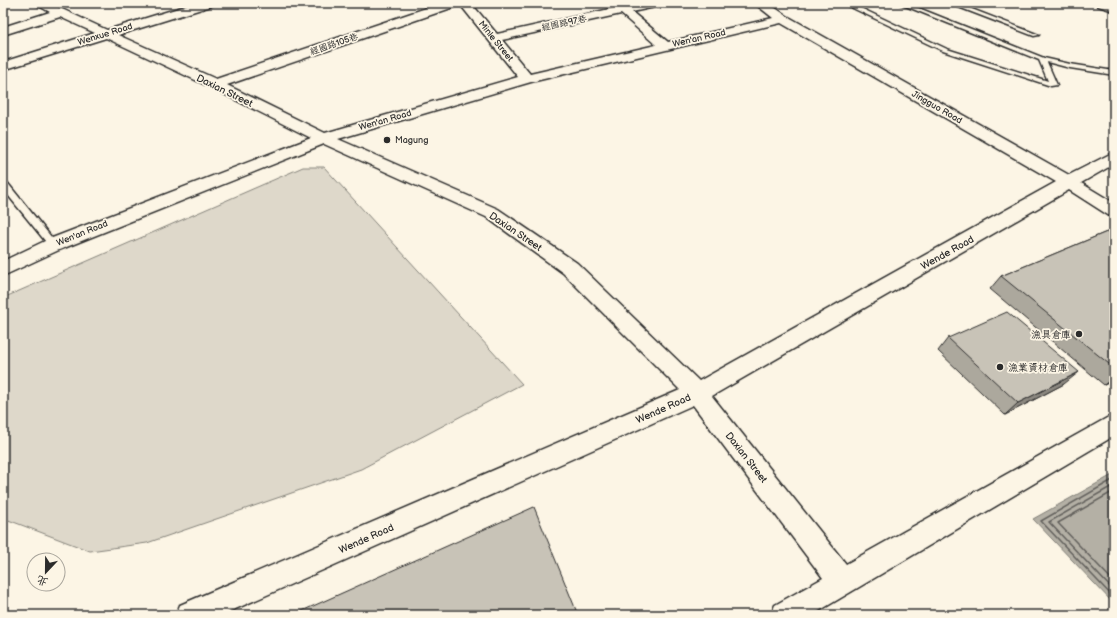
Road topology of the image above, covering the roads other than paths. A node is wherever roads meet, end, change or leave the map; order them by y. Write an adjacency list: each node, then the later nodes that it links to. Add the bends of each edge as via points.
1 (39, 3): 13 (street, Daxian Street)
2 (207, 3): 16 (street, Wenxue Road)
3 (453, 3): 24 (street, 經國路105巷)
4 (465, 3): 18 (street, Minle Street)
5 (656, 3): 11 (street, 經國路97巷)
6 (760, 3): 14 (street, Jingguo Road)
7 (845, 3): 20 (lane, via 945,50 1053,85)
8 (901, 3): 20 (lane)
9 (951, 3): 17 (lane)
10 (1102, 3): 12 (street)
11 (619, 7): 18 (street, 經國路97巷); 19 (street)
12 (1114, 7)
13 (60, 13): 15 (street); 16 (street, Daxian Street)
14 (783, 19): 19 (street, Wen'an Road); 28 (street, Jingguo Road)
15 (3, 31)
16 (104, 34): 21 (street, Wenxue Road); 24 (street, Daxian Street)
17 (1036, 35)
18 (495, 38): 23 (street, Minle Street)
19 (665, 46): 23 (street, Wen'an Road)
20 (1042, 59): 22 (lane)
21 (3, 66)
22 (1114, 73)
23 (527, 79): 25 (street, Wen'an Road)
24 (214, 84): 25 (street, Daxian Street)
25 (324, 138): 30 (street, Wen'an Road); 32 (street, Daxian Street, via 492,214 570,268)
26 (1114, 157): 28 (street, Wende Road)
27 (3, 183): 30 (lane)
28 (1070, 183): 29 (street, Jingguo Road); 32 (street, Wende Road)
29 (1114, 211)
30 (53, 245): 31 (street, Wen'an Road)
31 (3, 269)
32 (698, 393): 34 (street, Daxian Street); 35 (street, Wende Road)
33 (1114, 424): 34 (street)
34 (843, 582): 36 (street)
35 (190, 615)
36 (785, 615)

